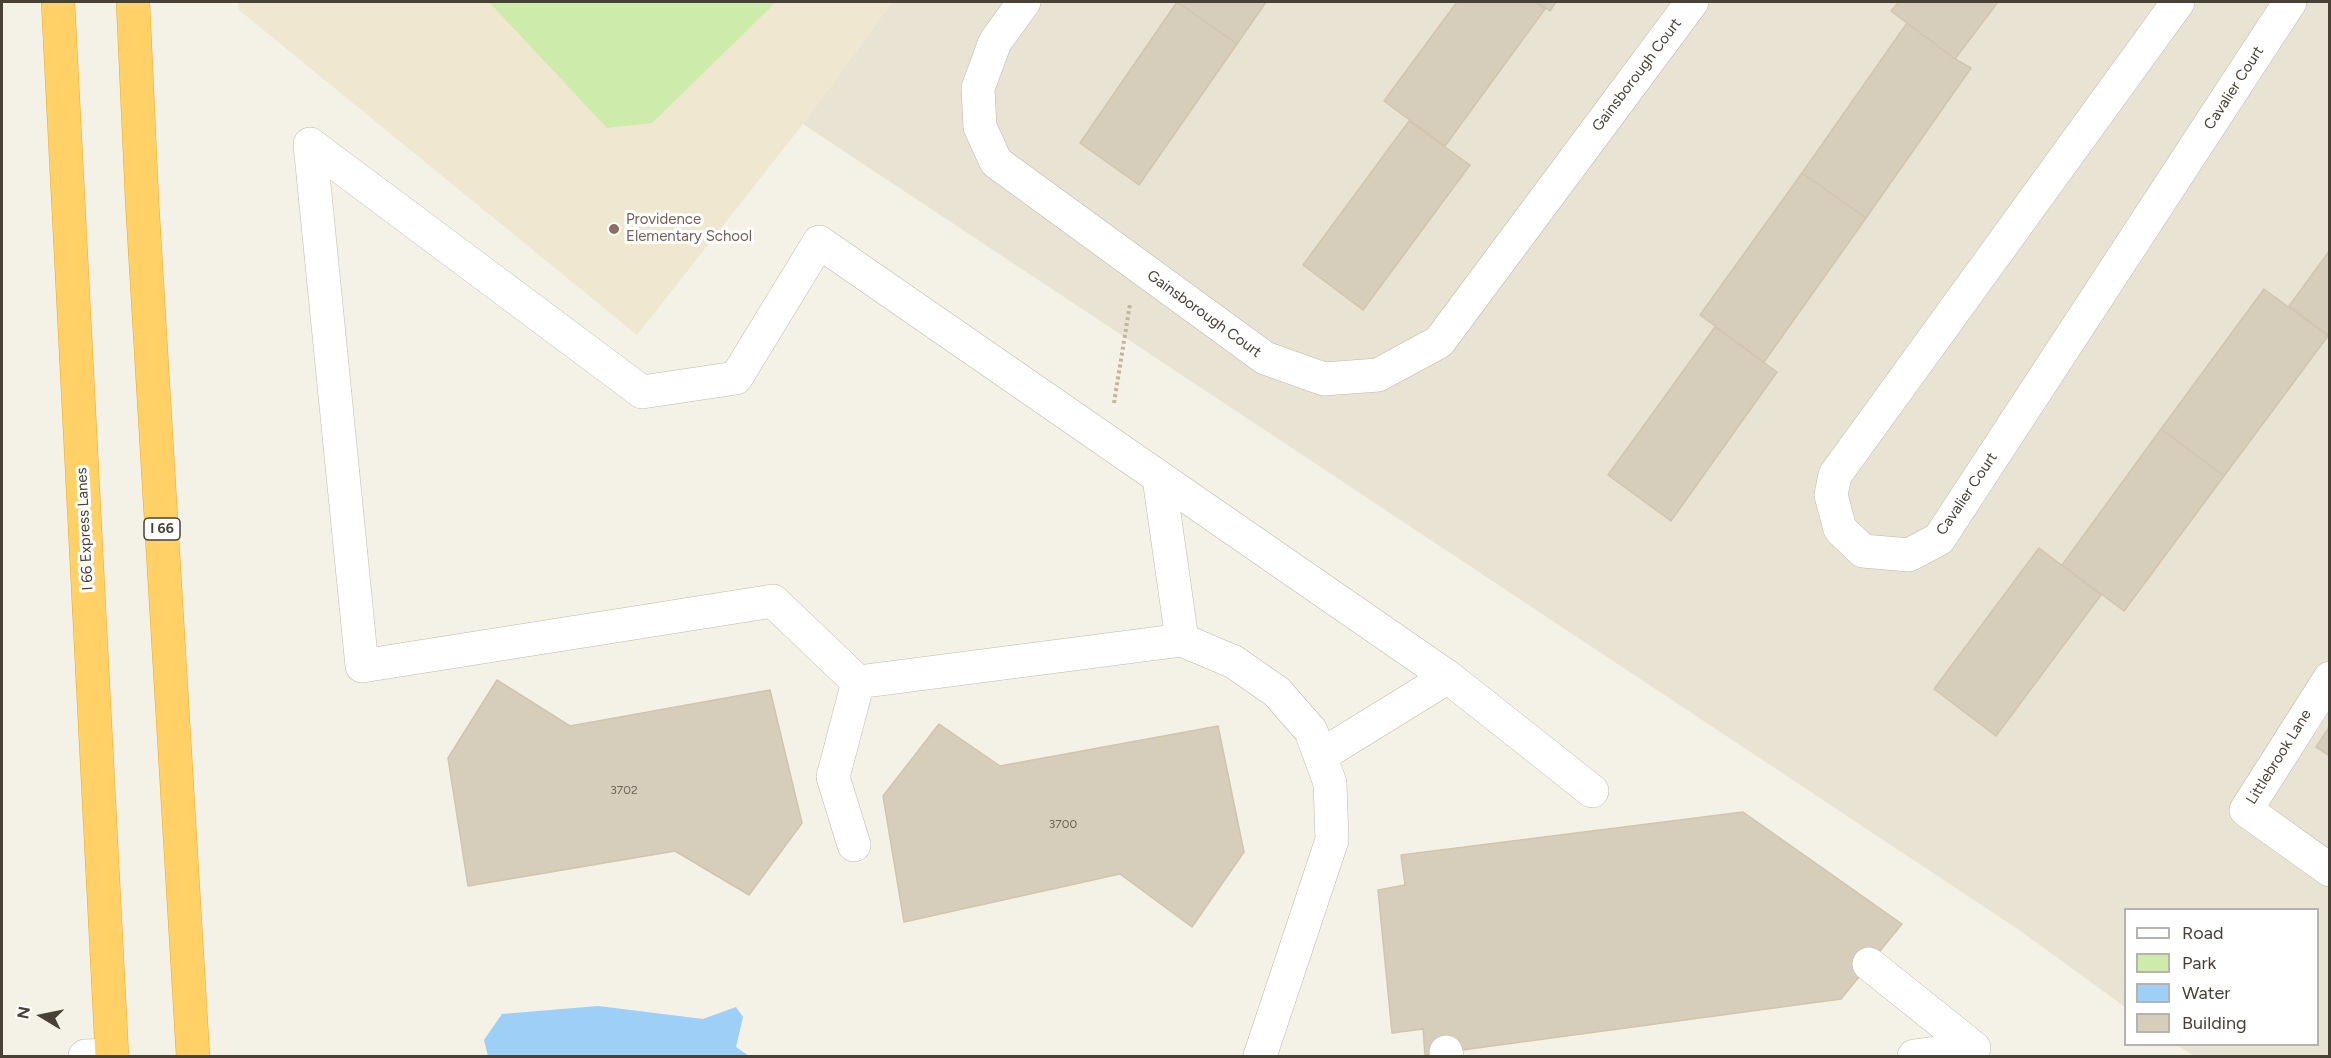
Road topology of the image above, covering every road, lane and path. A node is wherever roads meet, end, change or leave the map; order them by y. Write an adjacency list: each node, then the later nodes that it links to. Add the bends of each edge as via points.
1 (58, 2): 20 (highway, I 66 Express Lanes)
2 (134, 2): 21 (highway, I 66)
3 (1024, 2): 7 (street, Gainsborough Court, via 995,42 978,88 980,127 996,162)
4 (1692, 2): 7 (street, Gainsborough Court, via 1439,342 1378,375 1324,379 1265,358)
5 (2178, 2): 6 (street, Cavalier Court, via 1835,474 1831,495 1840,529 1863,551 1909,555 1939,539)
6 (2290, 2)
7 (1136, 264): 8 (path)
8 (1107, 441): 9 (street); 13 (street, via 819,242 736,378 642,392 310,144 362,666 773,601)
9 (1159, 478): 10 (street); 11 (street)
10 (1182, 640): 13 (street); 14 (street, via 1234,662 1277,692 1311,732)
11 (1448, 677): 14 (street); 15 (street)
12 (2330, 678): 17 (street, Littlebrook Lane, via 2246,810)
13 (858, 682): 16 (street, via 833,777)
14 (1320, 756): 22 (street, via 1330,783 1332,840)
15 (1592, 791)
16 (854, 845)
17 (2330, 870)
18 (1869, 964): 19 (street)
19 (1970, 1052): 23 (street)
20 (103, 1056)
21 (193, 1056)
22 (1260, 1056)
23 (1914, 1056)

